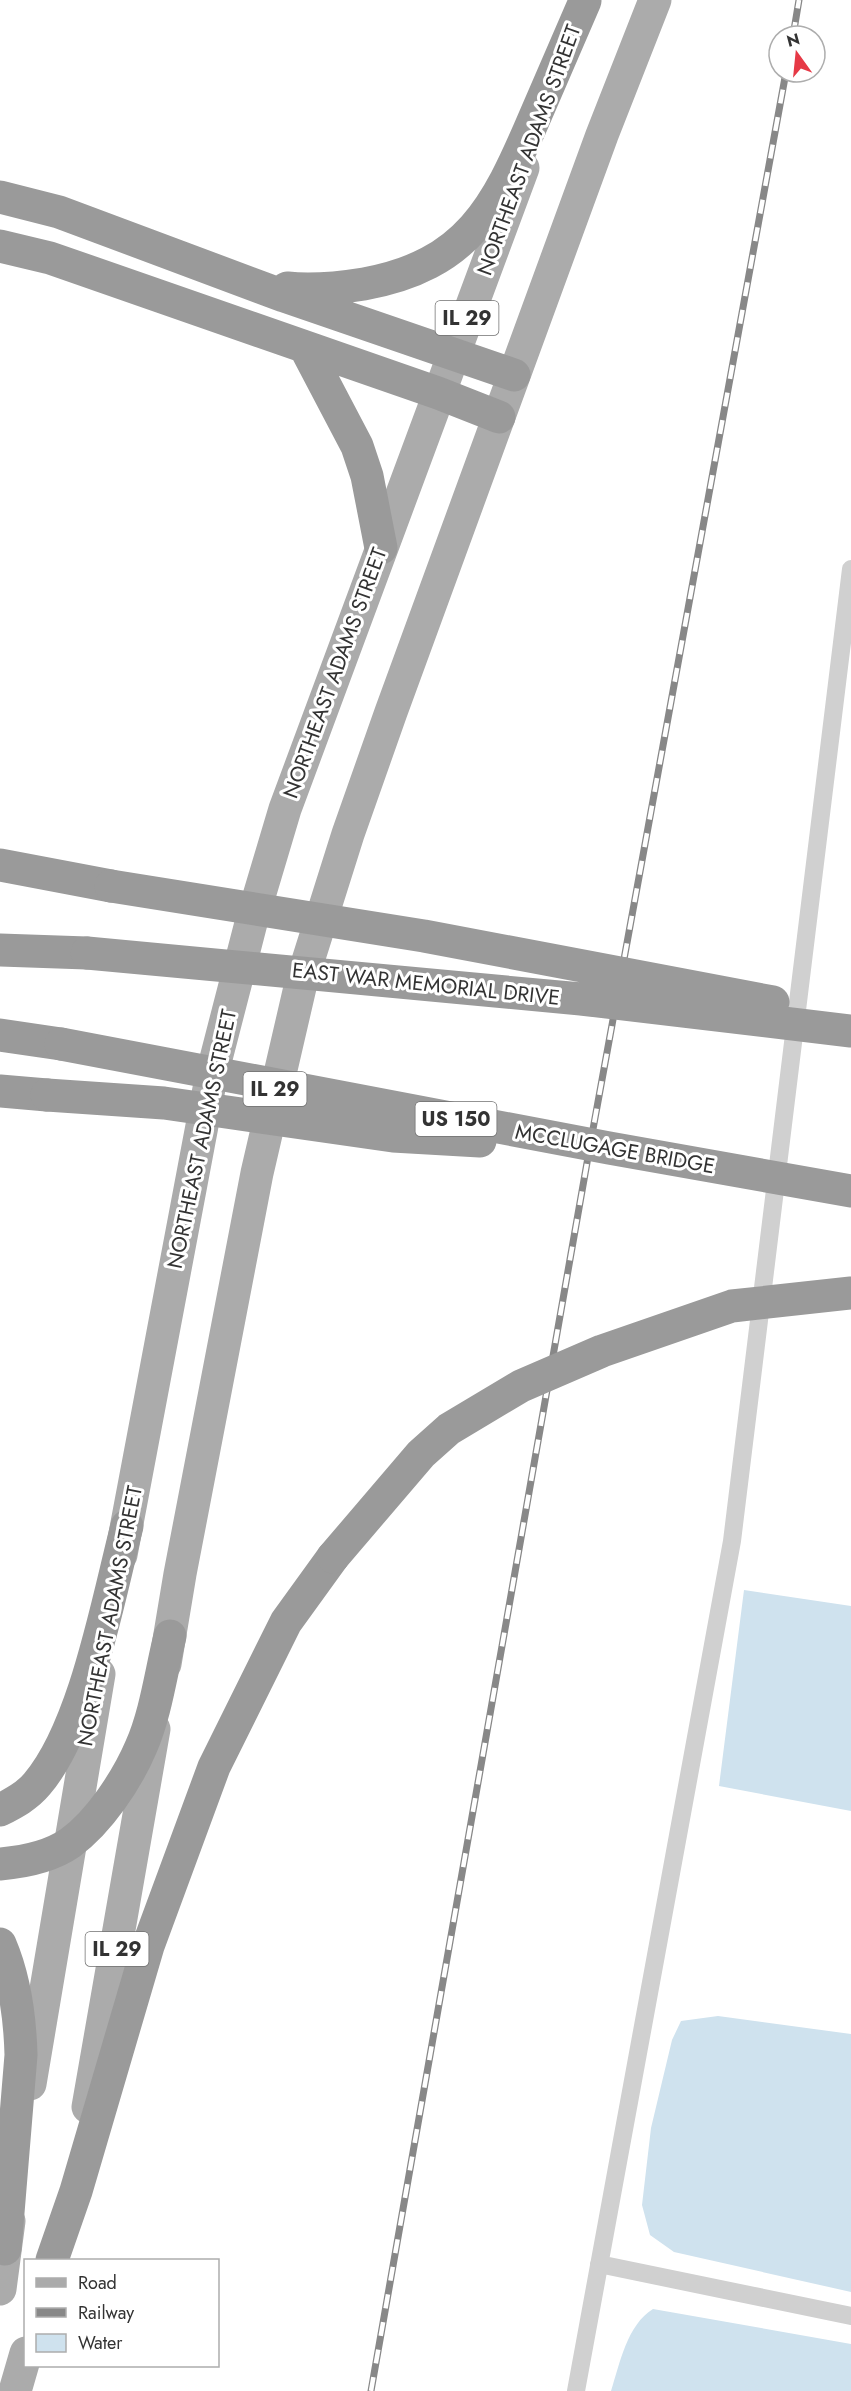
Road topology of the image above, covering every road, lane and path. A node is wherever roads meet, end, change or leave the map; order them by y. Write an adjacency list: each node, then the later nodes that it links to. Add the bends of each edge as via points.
1 (585, 0): 5 (highway, via 500,191 478,225 446,253 421,268 394,277 323,289 280,287); 7 (main road, NORTHEAST ADAMS STREET / IL 29)
2 (655, 0): 8 (main road, IL 29)
3 (0, 197): 5 (highway, via 58,212)
4 (0, 246): 6 (highway, via 50,258)
5 (215, 270): 7 (highway)
6 (305, 347): 9 (highway); 11 (highway, via 357,446 368,476)
7 (453, 355): 8 (highway); 9 (main road, NORTHEAST ADAMS STREET / IL 29)
8 (514, 375): 10 (main road, IL 29)
9 (438, 393): 10 (highway); 11 (main road, NORTHEAST ADAMS STREET / IL 29)
10 (500, 417): 23 (main road, IL 29, via 360,799 301,983 257,1173)
11 (381, 548): 22 (main road, NORTHEAST ADAMS STREET / IL 29, via 285,809 216,1056)
12 (851, 569): 31 (lane, via 732,1541)
13 (0, 865): 15 (highway, bridge, via 424,936)
14 (0, 950): 16 (highway, EAST WAR MEMORIAL DRIVE, bridge, via 87,953 580,999)
15 (851, 1017)
16 (851, 1031)
17 (0, 1035): 19 (highway, MCCLUGAGE BRIDGE / US 150, bridge)
18 (0, 1091): 19 (highway, bridge, via 164,1103 393,1137)
19 (609, 1148): 20 (highway, MCCLUGAGE BRIDGE / US 150, bridge)
20 (851, 1191)
21 (851, 1293): 30 (highway, bridge, via 732,1306 602,1351 521,1386 449,1429 421,1454 333,1557 290,1615 214,1767 154,1927)
22 (127, 1526): 24 (highway, via 91,1664 70,1723 37,1785); 25 (main road, NORTHEAST ADAMS STREET / IL 29)
23 (170, 1636): 25 (highway, via 141,1748 95,1818); 29 (main road, IL 29, via 96,2068)
24 (0, 1810)
25 (69, 1844): 26 (highway, via 27,1862); 28 (main road, NORTHEAST ADAMS STREET / IL 29)
26 (0, 1863)
27 (0, 1944): 28 (highway, via 13,1982 21,2055)
28 (5, 2248): 32 (main road, NORTHEAST ADAMS STREET / IL 29)
29 (52, 2259)
30 (52, 2259)
31 (599, 2264): 33 (lane); 36 (lane)
32 (0, 2289)
33 (851, 2316)
34 (24, 2360): 35 (main road)
35 (15, 2391)
36 (576, 2391)

